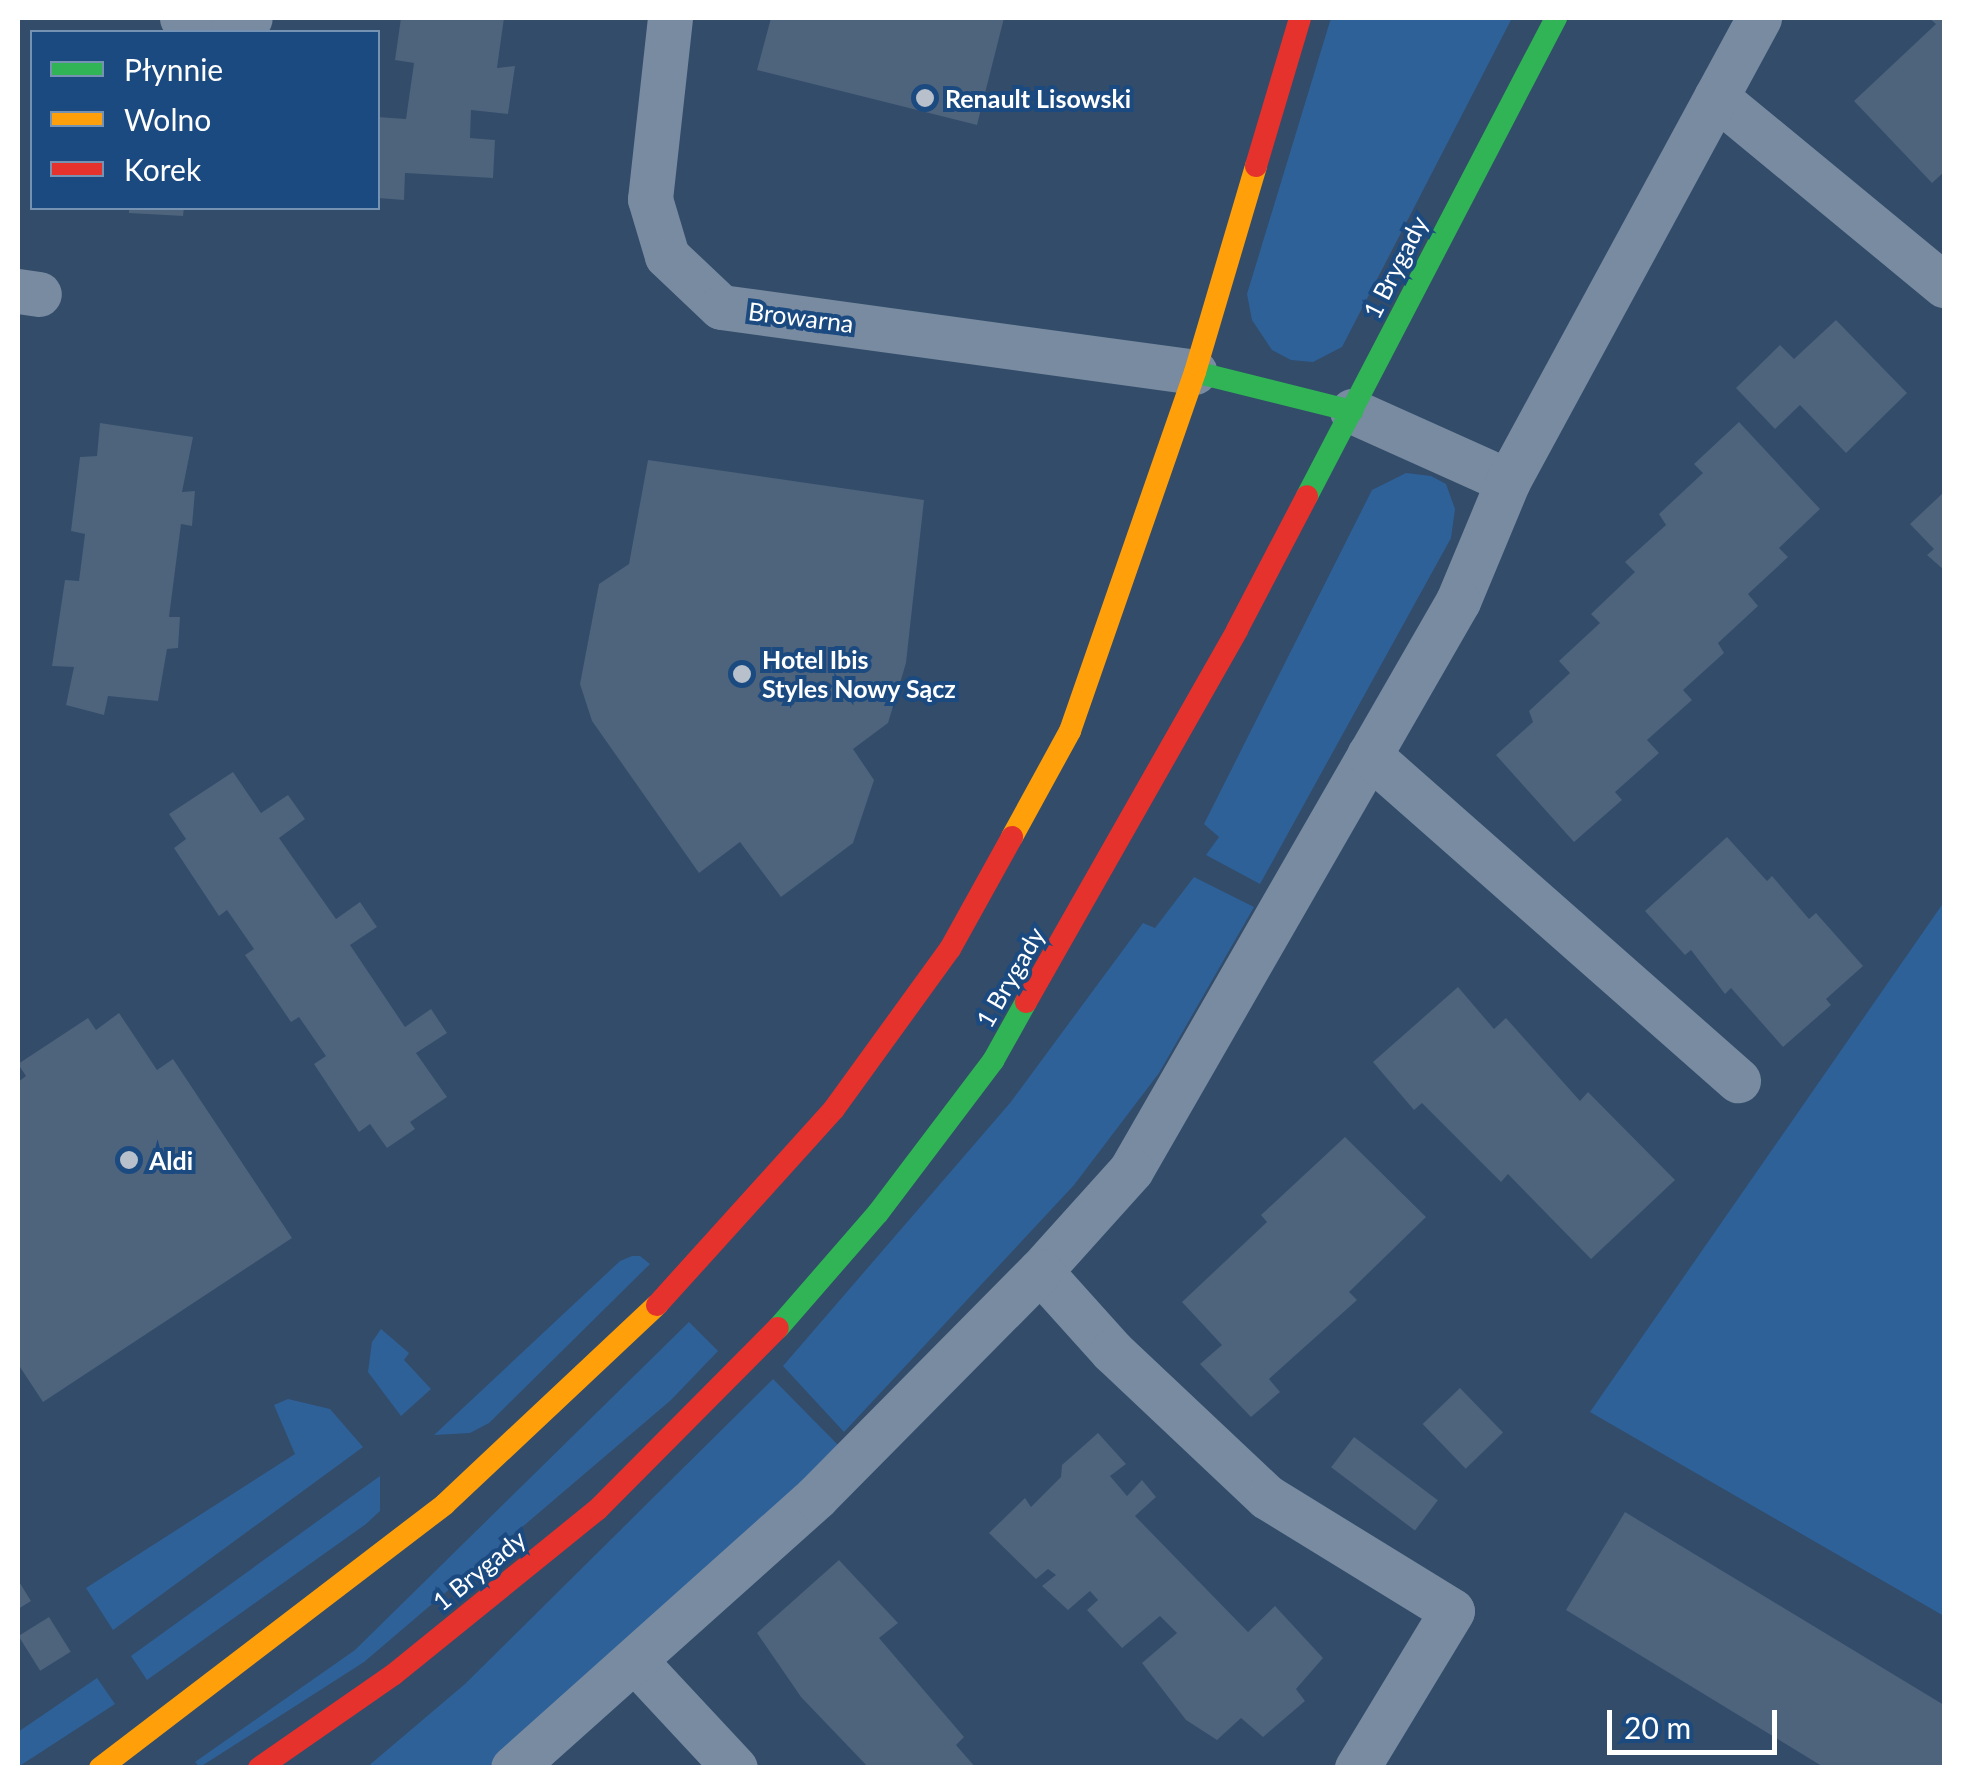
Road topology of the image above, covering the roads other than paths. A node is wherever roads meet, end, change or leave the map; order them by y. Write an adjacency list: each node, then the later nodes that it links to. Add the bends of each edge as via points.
1 (182, 18): 2 (street, via 233,25)
2 (250, 18)
3 (670, 18): 9 (street, Browarna, via 650,199 667,256 721,307)
4 (1300, 18): 9 (street)
5 (1556, 18): 10 (street, 1 Brygady)
6 (1759, 18): 7 (street)
7 (1716, 97): 8 (street); 11 (street)
8 (1944, 285)
9 (1195, 372): 10 (street); 16 (street, via 1070,731 950,949 834,1108 683,1282 445,1504)
10 (1352, 411): 11 (street); 17 (street, 1 Brygady, via 1121,842 992,1061 878,1213 752,1359 598,1509 394,1675)
11 (1508, 480): 12 (street, via 1458,601)
12 (1369, 756): 13 (street); 14 (street, via 1131,1170)
13 (1738, 1080)
14 (1040, 1271): 15 (street, via 816,1497); 20 (street, via 1112,1351 1267,1496 1452,1611)
15 (636, 1662): 18 (street); 19 (street)
16 (100, 1768)
17 (260, 1768)
18 (513, 1768)
19 (734, 1768)
20 (1357, 1768)

